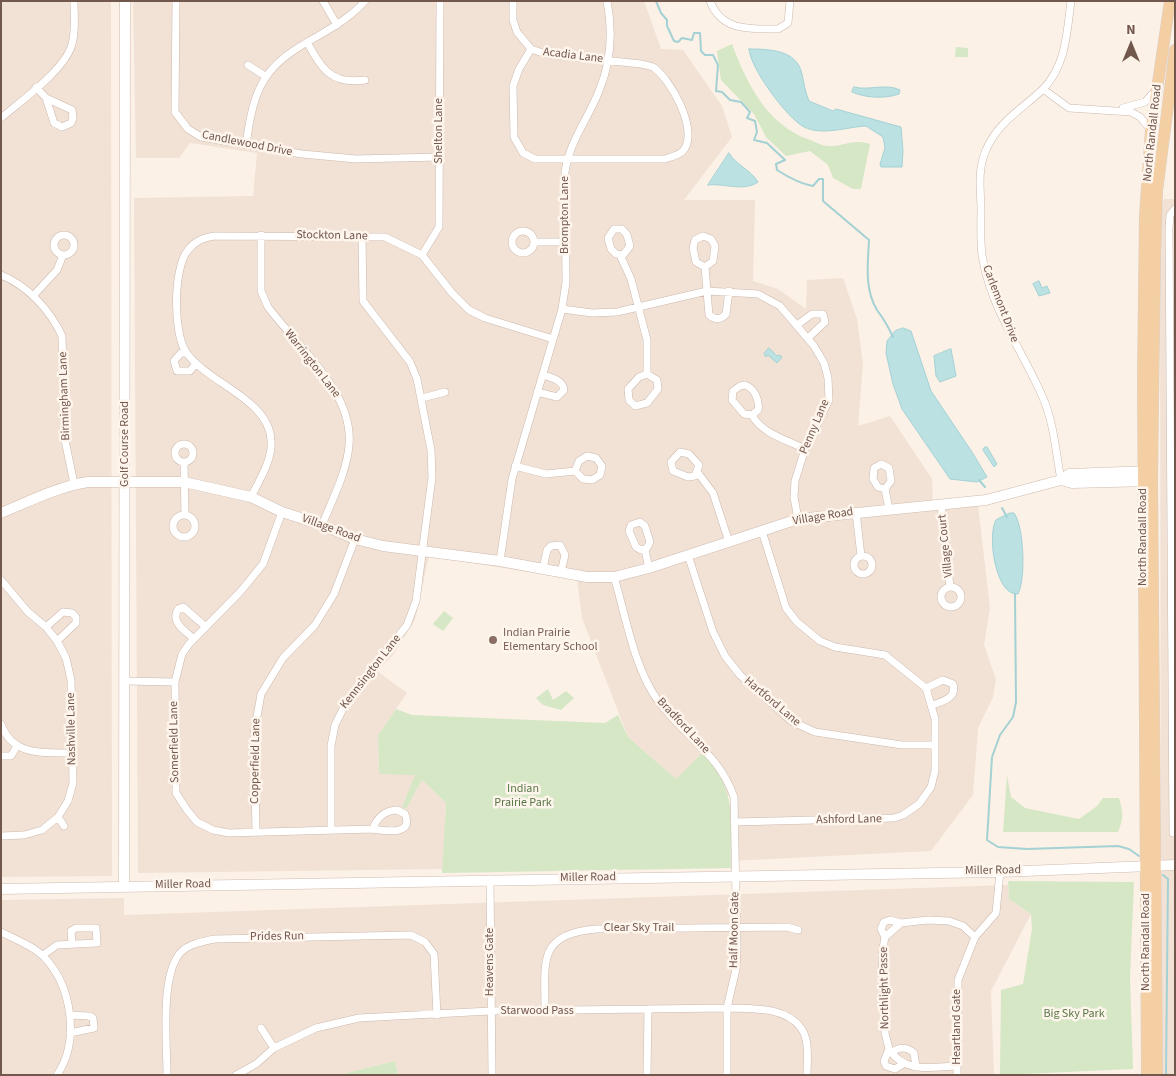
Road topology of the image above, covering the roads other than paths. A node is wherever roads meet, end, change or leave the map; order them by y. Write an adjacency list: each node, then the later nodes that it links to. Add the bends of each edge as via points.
1 (74, 1): 21 (street, via 72,45 60,65)
2 (125, 1): 65 (street, Golf Course Road)
3 (176, 1): 28 (street, Candlewood Drive, via 175,112 188,130 201,137)
4 (323, 1): 13 (street)
5 (365, 1): 13 (street)
6 (440, 1): 29 (street, Shelton Lane)
7 (513, 1): 15 (street, Acadia Lane, via 517,32)
8 (607, 1): 17 (street, Brompton Lane, via 611,24)
9 (710, 1): 10 (street, via 724,21 733,26 743,30 770,30 788,22)
10 (790, 1)
11 (1071, 1): 23 (street, Carlemont Drive, via 1060,62)
12 (1170, 1): 22 (main road, North Randall Road)
13 (337, 25): 14 (street)
14 (307, 42): 19 (street, via 282,58); 20 (street, via 318,63 334,78 350,82)
15 (531, 49): 17 (street, Acadia Lane, via 546,54); 30 (street, Acadia Lane, via 519,69 514,86 514,137 523,153 535,159)
16 (1175, 50): 63 (main road, North Randall Road, via 1157,192)
17 (609, 60): 30 (street, Brompton Lane, via 599,92); 30 (street, Acadia Lane, via 653,67 687,117 687,142 682,151 665,159)
18 (248, 65): 19 (street)
19 (265, 76): 28 (street, via 253,102)
20 (366, 80)
21 (36, 87): 24 (street); 26 (street)
22 (1157, 87): 25 (street, via 1145,102); 27 (main road, North Randall Road)
23 (1043, 89): 25 (street, via 1069,108); 64 (street, Carlemont Drive, via 1004,123 986,150 981,172 980,238 985,270 1005,324 1044,400)
24 (46, 98): 24 (street, via 72,110 74,118 71,123 60,126 52,121)
25 (1113, 110): 27 (street, via 1131,112)
26 (1, 118)
27 (1151, 130): 63 (main road, North Randall Road, via 1145,226)
28 (246, 145): 29 (street, Candlewood Drive, via 356,159)
29 (440, 157): 38 (street, Shelton Lane, via 439,227)
30 (567, 159): 35 (street, Brompton Lane)
31 (1175, 209): 57 (street, via 1170,215 1169,230)
32 (261, 235): 33 (street, Stockton Lane); 49 (street, Stockton Lane, via 214,236 200,239 187,250 178,269 179,338); 77 (street, Warrington Lane, via 261,291 268,307 338,396 349,426 346,460)
33 (362, 235): 38 (street, Stockton Lane, via 385,237); 55 (street, Kennsington Lane, via 363,301 410,362)
34 (534, 242): 35 (street)
35 (564, 242): 45 (street, Brompton Lane, via 566,282)
36 (63, 255): 43 (street, via 57,270)
37 (620, 255): 44 (street)
38 (422, 256): 48 (street, Stockton Lane, via 470,310 485,318)
39 (705, 267): 41 (street)
40 (1, 275): 43 (street, Birmingham Lane)
41 (707, 290): 42 (street, Penny Lane); 42 (street, via 709,315 719,319 726,314); 44 (street, Penny Lane)
42 (729, 291): 46 (street, Penny Lane, via 758,294 780,306)
43 (34, 296): 67 (street, Birmingham Lane, via 62,336 65,440)
44 (638, 306): 45 (street, Penny Lane, via 617,312 592,313); 51 (street, via 647,340)
45 (562, 309): 48 (street, Brompton Lane)
46 (797, 324): 47 (street, Penny Lane); 47 (street, via 812,314 823,314 825,322)
47 (808, 338): 58 (street, Penny Lane, via 824,363 829,400)
48 (553, 339): 52 (street, Brompton Lane)
49 (186, 353): 50 (street); 50 (street, via 174,361 177,371 190,371)
50 (196, 362): 69 (street, via 264,418 272,440 267,462)
51 (647, 374): 51 (street, via 639,377 628,389 629,400 635,406 648,403 658,389 657,380)
52 (543, 375): 54 (street, Brompton Lane); 54 (street, via 560,381 564,390 557,396)
53 (445, 392): 55 (street)
54 (537, 392): 60 (street, Brompton Lane)
55 (422, 398): 82 (street, Kennsington Lane, via 432,450)
56 (752, 414): 56 (street, via 758,410 753,390 740,386 733,391 732,400 744,414); 58 (street, via 766,430)
57 (1172, 435): 96 (street)
58 (805, 449): 76 (street, Penny Lane, via 794,490)
59 (184, 462): 66 (street)
60 (515, 466): 61 (street, via 546,474); 85 (street, Brompton Lane)
61 (575, 471)
62 (698, 473): 80 (street, via 713,493)
63 (1148, 476): 64 (street, Village Road, via 1070,474); 116 (main road, North Randall Road)
64 (1061, 480): 70 (street, Village Road, via 986,500)
65 (125, 481): 66 (street, Village Road); 67 (street, Village Road); 97 (street, Golf Course Road)
66 (184, 482): 69 (street, Village Road); 75 (street)
67 (74, 484): 72 (street, Village Road)
68 (885, 489): 71 (street)
69 (251, 497): 73 (street, Village Road)
70 (942, 504): 71 (street, Village Road); 91 (street, Village Court)
71 (889, 509): 74 (street, Village Road)
72 (2, 510)
73 (282, 512): 77 (street, Village Road); 93 (street, Somerfield Lane, via 263,564)
74 (856, 512): 76 (street, Village Road); 84 (street)
75 (184, 515)
76 (798, 520): 78 (street, Village Road)
77 (322, 525): 79 (street, Village Road)
78 (762, 531): 80 (street, Village Road); 99 (street, Ashford Lane, via 786,608 797,622 820,641 835,647 885,655)
79 (355, 539): 82 (street, Village Road); 112 (street, Copperfield Lane, via 329,602 315,625 283,658 261,694 254,734)
80 (729, 542): 83 (street, Village Road)
81 (645, 550): 87 (street)
82 (423, 551): 85 (street, Village Road); 111 (street, Kennsington Lane, via 416,602 407,624 346,703 335,725 331,746)
83 (688, 555): 87 (street, Village Road); 103 (street, Hartford Lane, via 713,632 725,656 740,675 791,721 815,732 902,745)
84 (861, 556)
85 (500, 561): 86 (street, Village Road)
86 (543, 568): 88 (street, Village Road); 88 (street, via 547,550 560,545 565,555)
87 (649, 568): 89 (street, Village Road)
88 (561, 572): 89 (street, Village Road)
89 (614, 577): 108 (street, Bradford Lane, via 648,686 727,777 734,797)
90 (1, 580): 92 (street, Nashville Lane, via 28,612)
91 (950, 587)
92 (46, 627): 95 (street, Nashville Lane); 95 (street, via 63,612 76,617 76,624)
93 (206, 627): 94 (street, Somerfield Lane); 94 (street, via 189,611 178,609 174,617 176,622)
94 (194, 639): 98 (street, Somerfield Lane, via 182,654)
95 (57, 640): 105 (street, Nashville Lane, via 66,658 71,680)
96 (1173, 661): 113 (street)
97 (125, 681): 98 (street); 120 (street, Golf Course Road)
98 (175, 682): 112 (street, Somerfield Lane, via 176,793 197,822 213,830 229,833)
99 (926, 688): 100 (street, Ashford Lane); 100 (street, via 943,680 953,684 951,697)
100 (933, 705): 103 (street, Ashford Lane)
101 (1, 724): 102 (street)
102 (3, 734): 104 (street)
103 (934, 745): 108 (street, Ashford Lane, via 935,771 931,787 918,804 903,815 884,819)
104 (17, 746): 105 (street, via 30,751); 106 (street, via 10,756)
105 (72, 753): 107 (street, Nashville Lane, via 72,784 68,801)
106 (1, 756)
107 (58, 817): 109 (street); 114 (street, Nashville Lane, via 42,830)
108 (734, 822): 118 (street, Bradford Lane)
109 (64, 826)
110 (374, 829): 110 (street, Somerfield Lane, via 396,832 403,829 405,814 397,810 385,812 374,824); 111 (street, Somerfield Lane)
111 (331, 830): 112 (street, Somerfield Lane)
112 (256, 831)
113 (1173, 833)
114 (1, 836)
115 (1175, 865): 116 (street, Miller Road)
116 (1151, 866): 117 (street, Miller Road); 149 (main road, North Randall Road); 150 (main road, North Randall Road)
117 (1000, 872): 118 (street, Miller Road); 125 (street, Heartland Gate, via 996,913)
118 (735, 875): 119 (street, Miller Road); 122 (street, Half Moon Gate)
119 (490, 879): 120 (street, Miller Road); 130 (street, Heavens Gate)
120 (124, 886): 121 (street, Miller Road)
121 (1, 889)
122 (735, 928): 123 (street, Clear Sky Trail, via 787,927); 128 (street, Half Moon Gate, via 736,969); 131 (street, Clear Sky Trail, via 596,929 566,934 556,939 547,957)
123 (798, 930)
124 (1, 932): 127 (street)
125 (975, 937): 137 (street, Northlight Passe, via 963,926 949,921 901,923 885,937 882,954 885,1033); 140 (street, Heartland Gate, via 958,980)
126 (72, 943): 127 (street, via 57,945)
127 (43, 955): 132 (street, via 59,980)
128 (727, 1008): 129 (street, Starwood Pass); 146 (street, Half Moon Gate); 147 (street, Starwood Pass, via 778,1012 801,1028 806,1041)
129 (648, 1009): 131 (street, Starwood Pass); 145 (street)
130 (490, 1011): 131 (street, Starwood Pass); 133 (street, Starwood Pass); 144 (street, Heavens Gate)
131 (545, 1012)
132 (70, 1015): 135 (street); 135 (street, via 94,1018 94,1028)
133 (437, 1015): 136 (street, Starwood Pass, via 359,1018 316,1028); 142 (street, Prides Run, via 434,954 425,942 411,936 215,938 181,952 169,975)
134 (261, 1028): 136 (street)
135 (70, 1033): 141 (street, via 66,1062)
136 (274, 1048): 143 (street, Starwood Pass, via 256,1064)
137 (890, 1051): 138 (street); 138 (street, Northlight Passe, via 884,1057 886,1066 895,1069); 139 (street, via 909,1049 914,1053)
138 (902, 1064): 139 (street, Northlight Passe)
139 (916, 1066): 140 (street, Northlight Passe)
140 (957, 1066): 148 (street, Heartland Gate)
141 (57, 1075)
142 (167, 1075)
143 (236, 1075)
144 (492, 1075)
145 (647, 1075)
146 (727, 1075)
147 (807, 1075)
148 (957, 1075)
149 (1147, 1075)
150 (1157, 1075)

